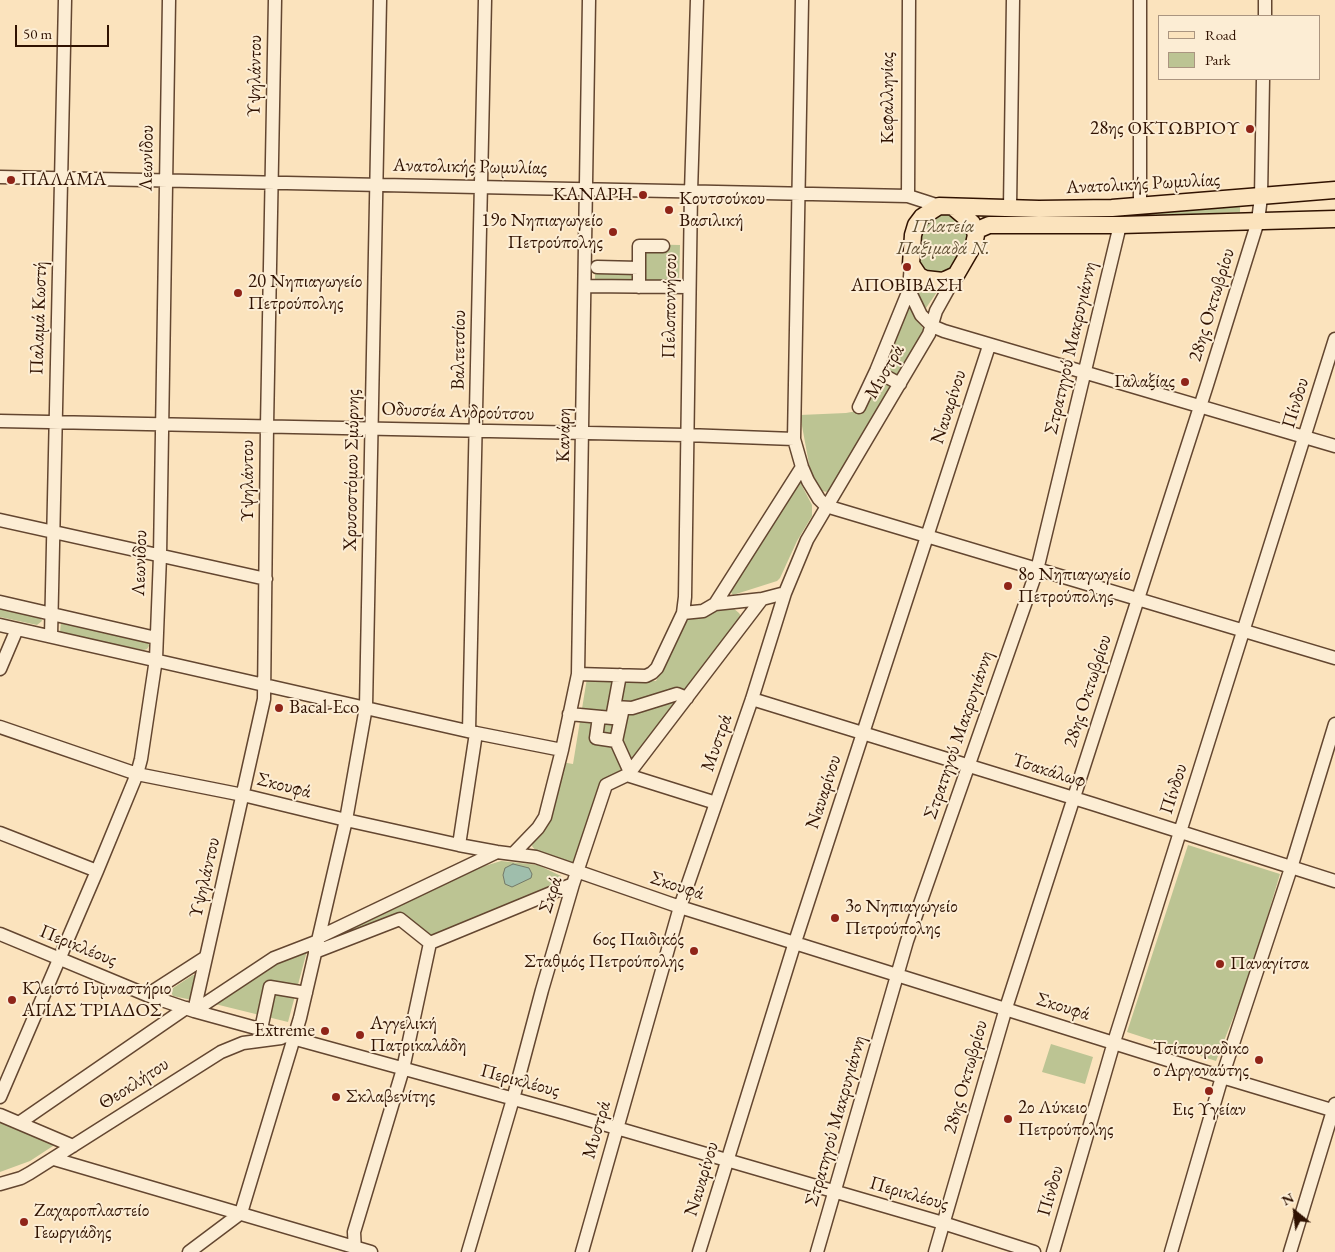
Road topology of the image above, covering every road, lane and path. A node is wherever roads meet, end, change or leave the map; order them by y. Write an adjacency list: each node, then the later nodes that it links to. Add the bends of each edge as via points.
1 (66, 0): 16 (street, Παλαμά Κωστή)
2 (169, 0): 17 (street, Λεωνίδου)
3 (275, 0): 18 (street, Υψηλάντου)
4 (380, 0): 19 (street, Χρυσοστόμου Σμύρνης)
5 (485, 0): 20 (street, Βαλτετσίου)
6 (589, 0): 21 (street, Κανάρη)
7 (697, 0): 23 (street, Πελοποννήσου)
8 (802, 0): 24 (street)
9 (909, 0): 25 (street, Κεφαλληνίας)
10 (1014, 0): 29 (street)
11 (1140, 0): 28 (street)
12 (1265, 0): 13 (street)
13 (1265, 15)
14 (1263, 80): 26 (street, 28ης Οκτωβρίου)
15 (0, 177): 16 (street, Ανατολικής Ρωμυλίας)
16 (62, 179): 17 (street, Ανατολικής Ρωμυλίας); 52 (street, Παλαμά Κωστή)
17 (166, 181): 18 (street, Ανατολικής Ρωμυλίας); 53 (street, Λεωνίδου)
18 (271, 183): 19 (street, Ανατολικής Ρωμυλίας); 54 (street, Υψηλάντου)
19 (377, 185): 20 (street, Ανατολικής Ρωμυλίας); 55 (street, Χρυσοστόμου Σμύρνης)
20 (481, 188): 21 (street, Ανατολικής Ρωμυλίας); 56 (street, Βαλτετσίου)
21 (587, 190): 23 (street, Ανατολικής Ρωμυλίας); 39 (street, Κανάρη)
22 (1335, 190): 26 (main road, Ανατολικής Ρωμυλίας)
23 (691, 192): 24 (street, Ανατολικής Ρωμυλίας); 41 (street, Πελοποννήσου)
24 (799, 194): 25 (street, Ανατολικής Ρωμυλίας); 60 (street)
25 (908, 196): 27 (street, Ανατολικής Ρωμυλίας)
26 (1261, 197): 28 (main road, Ανατολικής Ρωμυλίας); 31 (street, 28ης Οκτωβρίου)
27 (946, 206): 29 (main road, Ανατολικής Ρωμυλίας); 33 (main road, via 969,220); 35 (main road, via 925,214 916,225)
28 (1140, 207): 29 (main road, Ανατολικής Ρωμυλίας)
29 (1010, 208)
30 (1335, 219): 31 (main road, Ανατολικής Ρωμυλίας)
31 (1258, 221): 32 (main road, Ανατολικής Ρωμυλίας); 49 (street, 28ης Οκτωβρίου)
32 (1120, 225): 33 (main road, Ανατολικής Ρωμυλίας, via 990,225); 47 (street, Στρατηγού Μακρυγιάννη)
33 (975, 231): 38 (main road, via 974,244)
34 (663, 246): 37 (street, via 639,246)
35 (911, 264): 38 (main road, via 925,279 943,281); 42 (street)
36 (596, 267): 37 (street)
37 (639, 268): 40 (street)
38 (956, 274): 43 (street, Μυστρά, via 936,311)
39 (585, 286): 40 (street); 57 (street, Κανάρη)
40 (639, 287): 41 (street)
41 (689, 287): 58 (street, Πελοποννήσου)
42 (909, 290): 43 (street, via 921,315); 46 (street)
43 (932, 326): 45 (street); 48 (street, Μυστρά)
44 (1335, 339): 59 (street, Πίνδου)
45 (989, 346): 47 (street); 66 (street, Ναυαρίνου)
46 (876, 371): 48 (street); 50 (street)
47 (1085, 372): 49 (street); 68 (street, Στρατηγού Μακρυγιάννη)
48 (900, 384): 63 (street, Μυστρά)
49 (1199, 406): 59 (street); 72 (street, 28ης Οκτωβρίου)
50 (859, 407)
51 (0, 422): 52 (street, Οδυσσέα Ανδρούτσου)
52 (55, 422): 53 (street, Οδυσσέα Ανδρούτσου); 65 (street, Παλαμά Κωστή)
53 (161, 424): 54 (street, Οδυσσέα Ανδρούτσου); 67 (street, Λεωνίδου)
54 (267, 426): 55 (street, Οδυσσέα Ανδρούτσου); 69 (street, Υψηλάντου)
55 (371, 428): 56 (street, Οδυσσέα Ανδρούτσου); 94 (street, Χρυσοστόμου Σμύρνης)
56 (477, 431): 57 (street, Οδυσσέα Ανδρούτσου); 100 (street, Βαλτετσίου)
57 (583, 434): 58 (street, Οδυσσέα Ανδρούτσου); 89 (street, Κανάρη)
58 (686, 435): 60 (street, Οδυσσέα Ανδρούτσου); 76 (street, Πελοποννήσου)
59 (1306, 436): 61 (street); 81 (street, Πίνδου)
60 (794, 439): 62 (street)
61 (1335, 446)
62 (802, 467): 63 (street); 74 (street)
63 (826, 506): 66 (street); 70 (street, Μυστρά, via 807,540)
64 (0, 520): 65 (street)
65 (54, 532): 67 (street); 77 (street, Παλαμά Κωστή)
66 (928, 536): 68 (street); 101 (street, Ναυαρίνου)
67 (160, 556): 69 (street); 83 (street, Λεωνίδου)
68 (1037, 570): 72 (street); 104 (street, Στρατηγού Μακρυγιάννη)
69 (266, 579): 91 (street, Υψηλάντου)
70 (785, 594): 71 (street); 93 (street, Μυστρά)
71 (762, 599): 74 (street); 92 (street, Σκρά)
72 (1138, 600): 81 (street); 108 (street, 28ης Οκτωβρίου)
73 (0, 602): 75 (street)
74 (716, 604): 76 (street, via 703,611)
75 (16, 606): 77 (street); 79 (street)
76 (683, 613): 90 (street, via 652,673 646,676)
77 (51, 614): 78 (street); 82 (street, Παλαμά Κωστή)
78 (79, 621): 80 (street); 84 (street)
79 (9, 627): 82 (street); 88 (street)
80 (122, 630): 83 (street); 85 (street)
81 (1244, 631): 86 (street); 111 (street, Πίνδου)
82 (51, 636): 84 (street)
83 (156, 638): 87 (street, Λεωνίδου)
84 (75, 642): 85 (street)
85 (116, 650): 87 (street)
86 (1335, 658)
87 (156, 659): 91 (street); 105 (street, Λεωνίδου)
88 (0, 669)
89 (578, 674): 90 (street); 96 (street, Κανάρη)
90 (620, 675): 95 (street)
91 (264, 684): 94 (street); 107 (street, Υψηλάντου, via 264,699)
92 (687, 698): 95 (street, via 677,694 632,708); 106 (street, Σκρά)
93 (752, 699): 101 (street, Τσακάλωφ); 109 (street, Μυστρά)
94 (366, 707): 100 (street); 110 (street, Χρυσοστόμου Σμύρνης)
95 (619, 708): 97 (street, via 612,718); 102 (street)
96 (569, 714): 97 (street); 103 (street, Κανάρη)
97 (600, 717): 102 (street, via 596,738)
98 (1335, 724): 116 (street)
99 (0, 727): 105 (street, Σκουφά)
100 (473, 732): 103 (street); 113 (street, Βαλτετσίου)
101 (862, 733): 104 (street, Τσακάλωφ); 123 (street, Ναυαρίνου)
102 (616, 741): 106 (street)
103 (562, 750): 115 (street, Κανάρη, via 545,817)
104 (968, 766): 108 (street, Τσακάλωφ); 128 (street, Στρατηγού Μακρυγιάννη)
105 (137, 774): 107 (street, Σκουφά); 117 (street, Λεωνίδου)
106 (629, 774): 109 (street); 118 (street, Σκρά, via 606,785)
107 (243, 795): 110 (street, Σκουφά); 126 (street, Υψηλάντου)
108 (1073, 798): 111 (street, Τσακάλωφ); 131 (street, 28ης Οκτωβρίου)
109 (716, 803): 121 (street, Μυστρά)
110 (346, 820): 113 (street, Σκουφά); 125 (street, Χρυσοστόμου Σμύρνης)
111 (1180, 831): 116 (street, Τσακάλωφ); 135 (street, Πίνδου)
112 (0, 832): 117 (street)
113 (459, 845): 114 (street, Σκουφά)
114 (497, 852): 115 (street, Σκουφά); 125 (street)
115 (512, 854): 118 (street, Σκουφά, via 536,857)
116 (1291, 868): 119 (street, Τσακάλωφ); 137 (street)
117 (97, 871): 127 (street, Λεωνίδου)
118 (578, 872): 120 (street, Σκρά); 121 (street, Σκουφά)
119 (1335, 881)
120 (573, 884): 124 (street); 139 (street, Σκρά)
121 (680, 908): 123 (street, Σκουφά); 143 (street, Μυστρά)
122 (0, 934): 127 (street, Περικλέους)
123 (795, 942): 128 (street, Σκουφά); 146 (street, Ναυαρίνου)
124 (430, 943): 125 (street, via 400,919); 136 (street)
125 (318, 944): 129 (street, Χρυσοστόμου Σμύρνης); 132 (street, via 274,958)
126 (206, 957): 130 (street); 132 (street, Υψηλάντου)
127 (60, 960): 130 (street, Περικλέους); 138 (street, Λεωνίδου)
128 (898, 975): 131 (street, Σκουφά); 148 (street, Στρατηγού Μακρυγιάννη)
129 (306, 993): 133 (street, via 270,987); 134 (street, Χρυσοστόμου Σμύρνης)
130 (147, 995): 132 (street, Περικλέους)
131 (1006, 1008): 135 (street, Σκουφά); 150 (street, 28ης Οκτωβρίου)
132 (190, 1009): 133 (street, Περικλέους); 142 (street)
133 (261, 1029): 134 (street, Περικλέους)
134 (294, 1038): 136 (street, Περικλέους); 144 (street, Θεοκλήτου, via 253,1041 221,1052); 149 (street, Χρυσοστόμου Σμύρνης)
135 (1114, 1042): 137 (street, Σκουφά); 160 (street, Πίνδου)
136 (403, 1069): 139 (street, Περικλέους); 151 (street, via 354,1232)
137 (1222, 1077): 140 (street, Σκουφά); 161 (street)
138 (0, 1097)
139 (513, 1099): 143 (street, Περικλέους); 154 (street, Σκρά)
140 (1334, 1108): 162 (street)
141 (0, 1115): 142 (street)
142 (19, 1123): 144 (street)
143 (617, 1129): 146 (street, Περικλέους); 155 (street, Μυστρά)
144 (73, 1146): 145 (street, Θεοκλήτου)
145 (54, 1159): 147 (street, Θεοκλήτου); 149 (street)
146 (727, 1161): 148 (street, Περικλέους); 156 (street, Ναυαρίνου)
147 (1, 1186)
148 (835, 1192): 150 (street, Περικλέους); 157 (street, Στρατηγού Μακρυγιάννη)
149 (241, 1213): 151 (street); 152 (street)
150 (943, 1223): 158 (street, 28ης Οκτωβρίου); 159 (street, Περικλέους)
151 (355, 1250): 153 (street)
152 (189, 1252)
153 (371, 1252)
154 (468, 1252)
155 (582, 1252)
156 (699, 1252)
157 (817, 1252)
158 (935, 1252)
159 (1034, 1252)
160 (1053, 1252)
161 (1171, 1252)
162 (1290, 1252)

